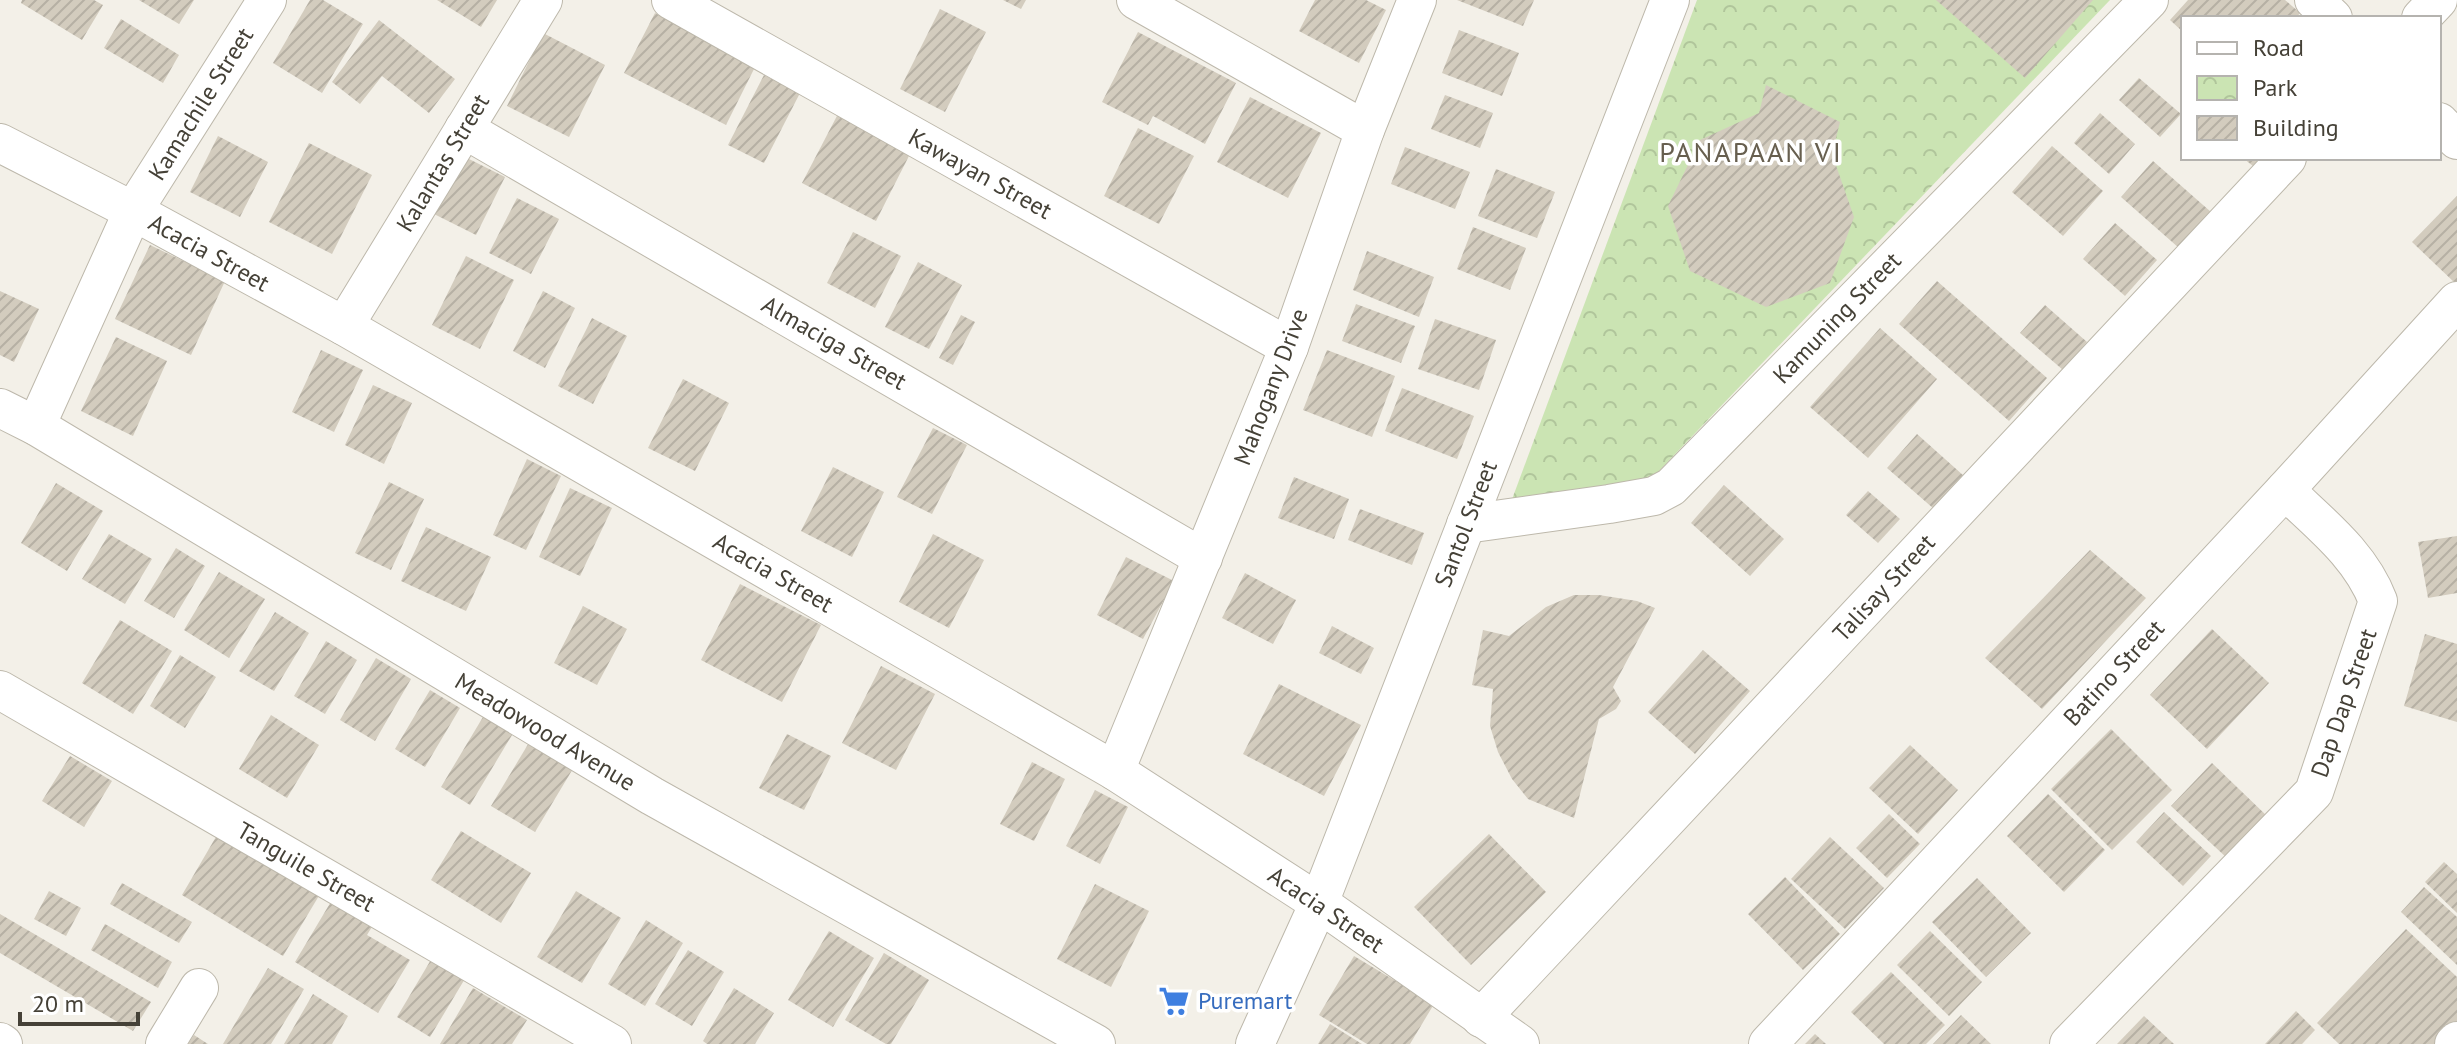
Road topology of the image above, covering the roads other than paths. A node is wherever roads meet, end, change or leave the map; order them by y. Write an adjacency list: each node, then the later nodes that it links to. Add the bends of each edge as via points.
1 (267, 0): 18 (street, Kamachile Street)
2 (543, 0): 13 (street, Kalantas Street)
3 (671, 0): 21 (street, Kawayan Street)
4 (1136, 0): 14 (street)
5 (1417, 0): 14 (street, Mahogany Drive)
6 (1670, 0): 25 (street, Santol Street)
7 (2149, 0): 25 (street, Kamuning Street, via 1671,487 1654,496)
8 (2314, 0): 10 (street)
9 (2438, 0): 11 (street)
10 (2331, 16)
11 (2423, 16)
12 (2441, 124): 15 (street)
13 (464, 129): 20 (street, Kalantas Street); 26 (street, Almaciga Street)
14 (1365, 130): 21 (street, Mahogany Drive)
15 (2457, 140)
16 (0, 143): 18 (street, Acacia Street)
17 (2285, 160): 31 (street, Talisay Street)
18 (133, 211): 20 (street, Acacia Street); 23 (street, Kamachile Street)
19 (2457, 301): 24 (street, Batino Street)
20 (344, 326): 28 (street, Acacia Street)
21 (1289, 347): 26 (street, Mahogany Drive)
22 (0, 408): 23 (street, Meadowood Avenue)
23 (36, 426): 34 (street, Meadowood Avenue, via 652,796)
24 (2285, 490): 37 (street, Batino Street); 38 (street, Dap Dap Street, via 2352,555 2378,601 2314,792)
25 (1466, 524): 29 (street, Santol Street)
26 (1203, 558): 28 (street, Mahogany Drive)
27 (0, 690): 33 (street, Tanguile Street)
28 (1115, 771): 29 (street, Acacia Street)
29 (1319, 903): 31 (street, Acacia Street); 35 (street, Santol Street)
30 (199, 988): 32 (street)
31 (1481, 1018): 36 (street, Acacia Street)
32 (165, 1044)
33 (612, 1044)
34 (1096, 1044)
35 (1255, 1044)
36 (1520, 1044)
37 (1768, 1044)
38 (2069, 1044)

